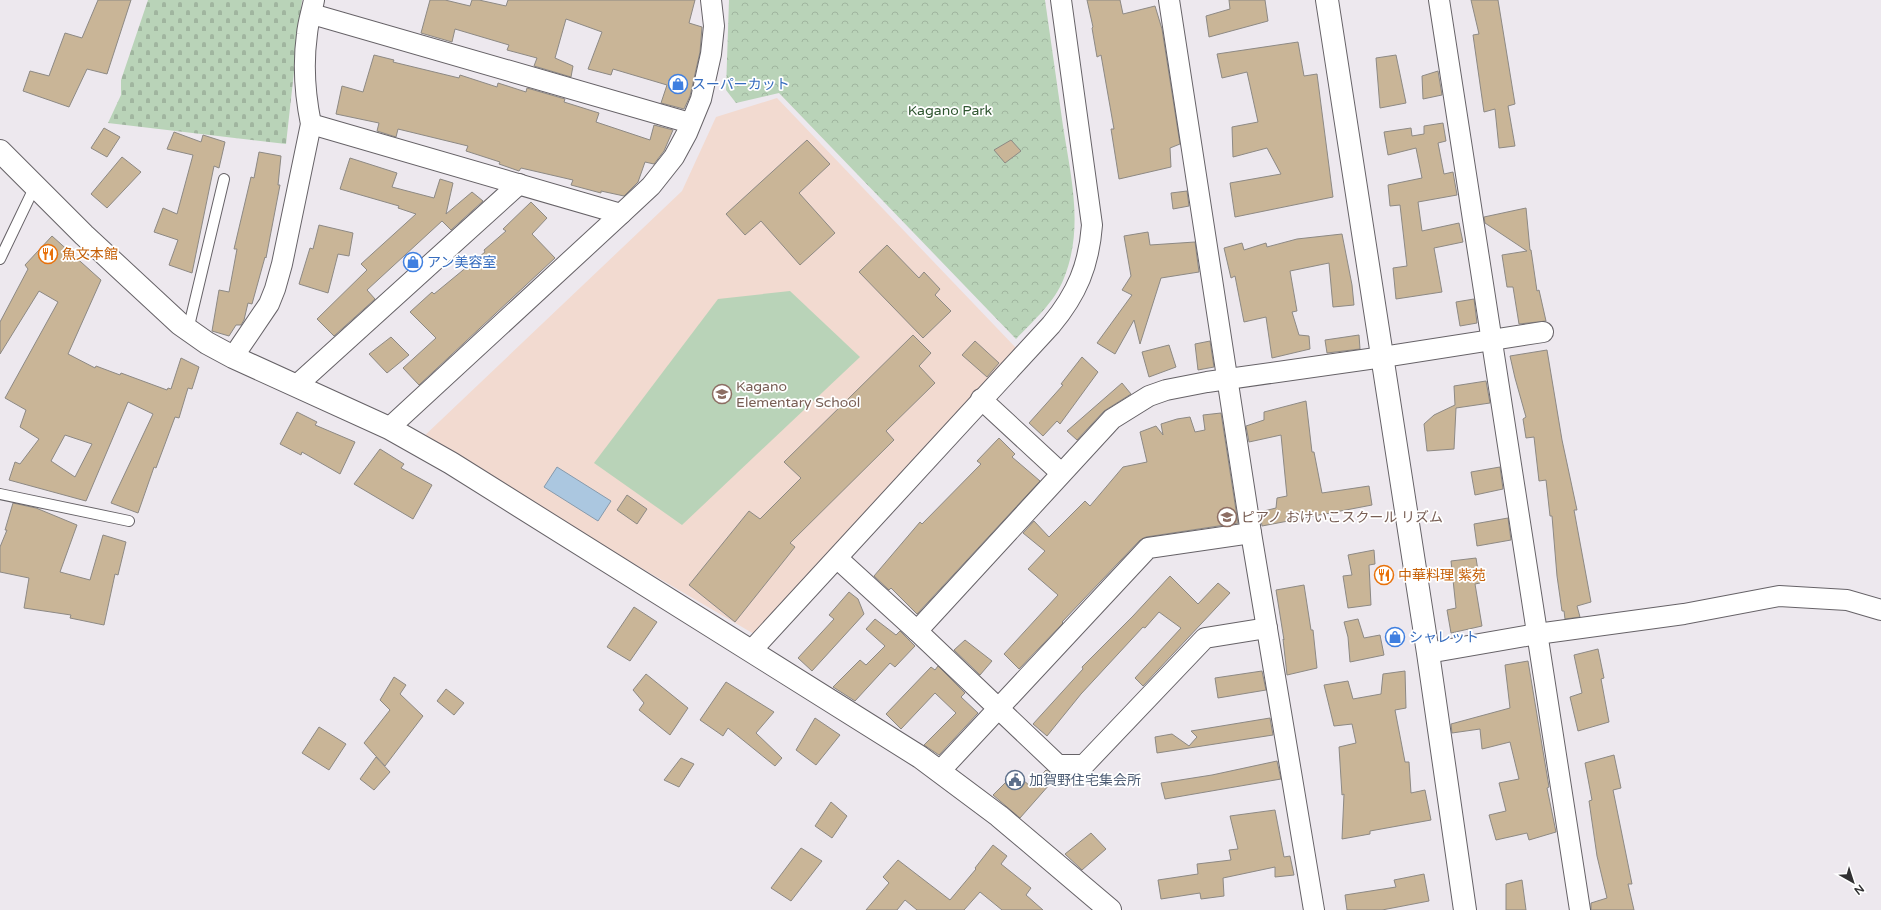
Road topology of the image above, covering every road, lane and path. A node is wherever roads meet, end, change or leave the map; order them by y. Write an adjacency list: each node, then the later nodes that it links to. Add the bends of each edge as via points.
1 (711, 0): 7 (street, via 714,26 711,54 701,99)
2 (1061, 0): 22 (street, via 1089,198 1092,225 1090,243 1081,279 1063,311)
3 (1169, 0): 20 (street)
4 (1327, 0): 19 (street)
5 (1439, 0): 17 (street)
6 (313, 7): 7 (street); 8 (street, via 307,34 306,73 306,101)
7 (690, 123): 13 (street, via 674,158 651,186)
8 (311, 124): 11 (street); 18 (street, via 275,289 269,304)
9 (0, 151): 12 (street)
10 (224, 179): 15 (lane)
11 (519, 184): 13 (street); 21 (street)
12 (35, 186): 14 (lane); 15 (street, via 138,286)
13 (621, 214): 23 (street)
14 (0, 259)
15 (188, 330): 18 (street)
16 (1543, 332): 17 (street)
17 (1492, 340): 19 (street); 32 (street)
18 (233, 357): 21 (street)
19 (1383, 357): 20 (street); 34 (street)
20 (1228, 379): 24 (street, via 1166,390 1131,405 1112,419); 27 (street)
21 (297, 384): 23 (street)
22 (982, 399): 24 (street); 28 (street)
23 (389, 428): 33 (street, via 517,503)
24 (1061, 473): 31 (street)
25 (0, 494): 26 (lane)
26 (129, 521)
27 (1251, 533): 30 (street); 35 (street, via 1148,548)
28 (838, 559): 31 (street); 33 (street)
29 (1881, 610): 32 (street, via 1847,600 1779,596 1684,614)
30 (1267, 628): 35 (street, via 1205,638 1084,765 1058,765); 38 (street)
31 (917, 631): 35 (street)
32 (1537, 634): 34 (street); 40 (street)
33 (751, 651): 36 (street)
34 (1428, 653): 39 (street)
35 (999, 708): 36 (street)
36 (940, 771): 37 (street, via 999,816)
37 (1110, 910)
38 (1314, 910)
39 (1465, 910)
40 (1580, 910)

